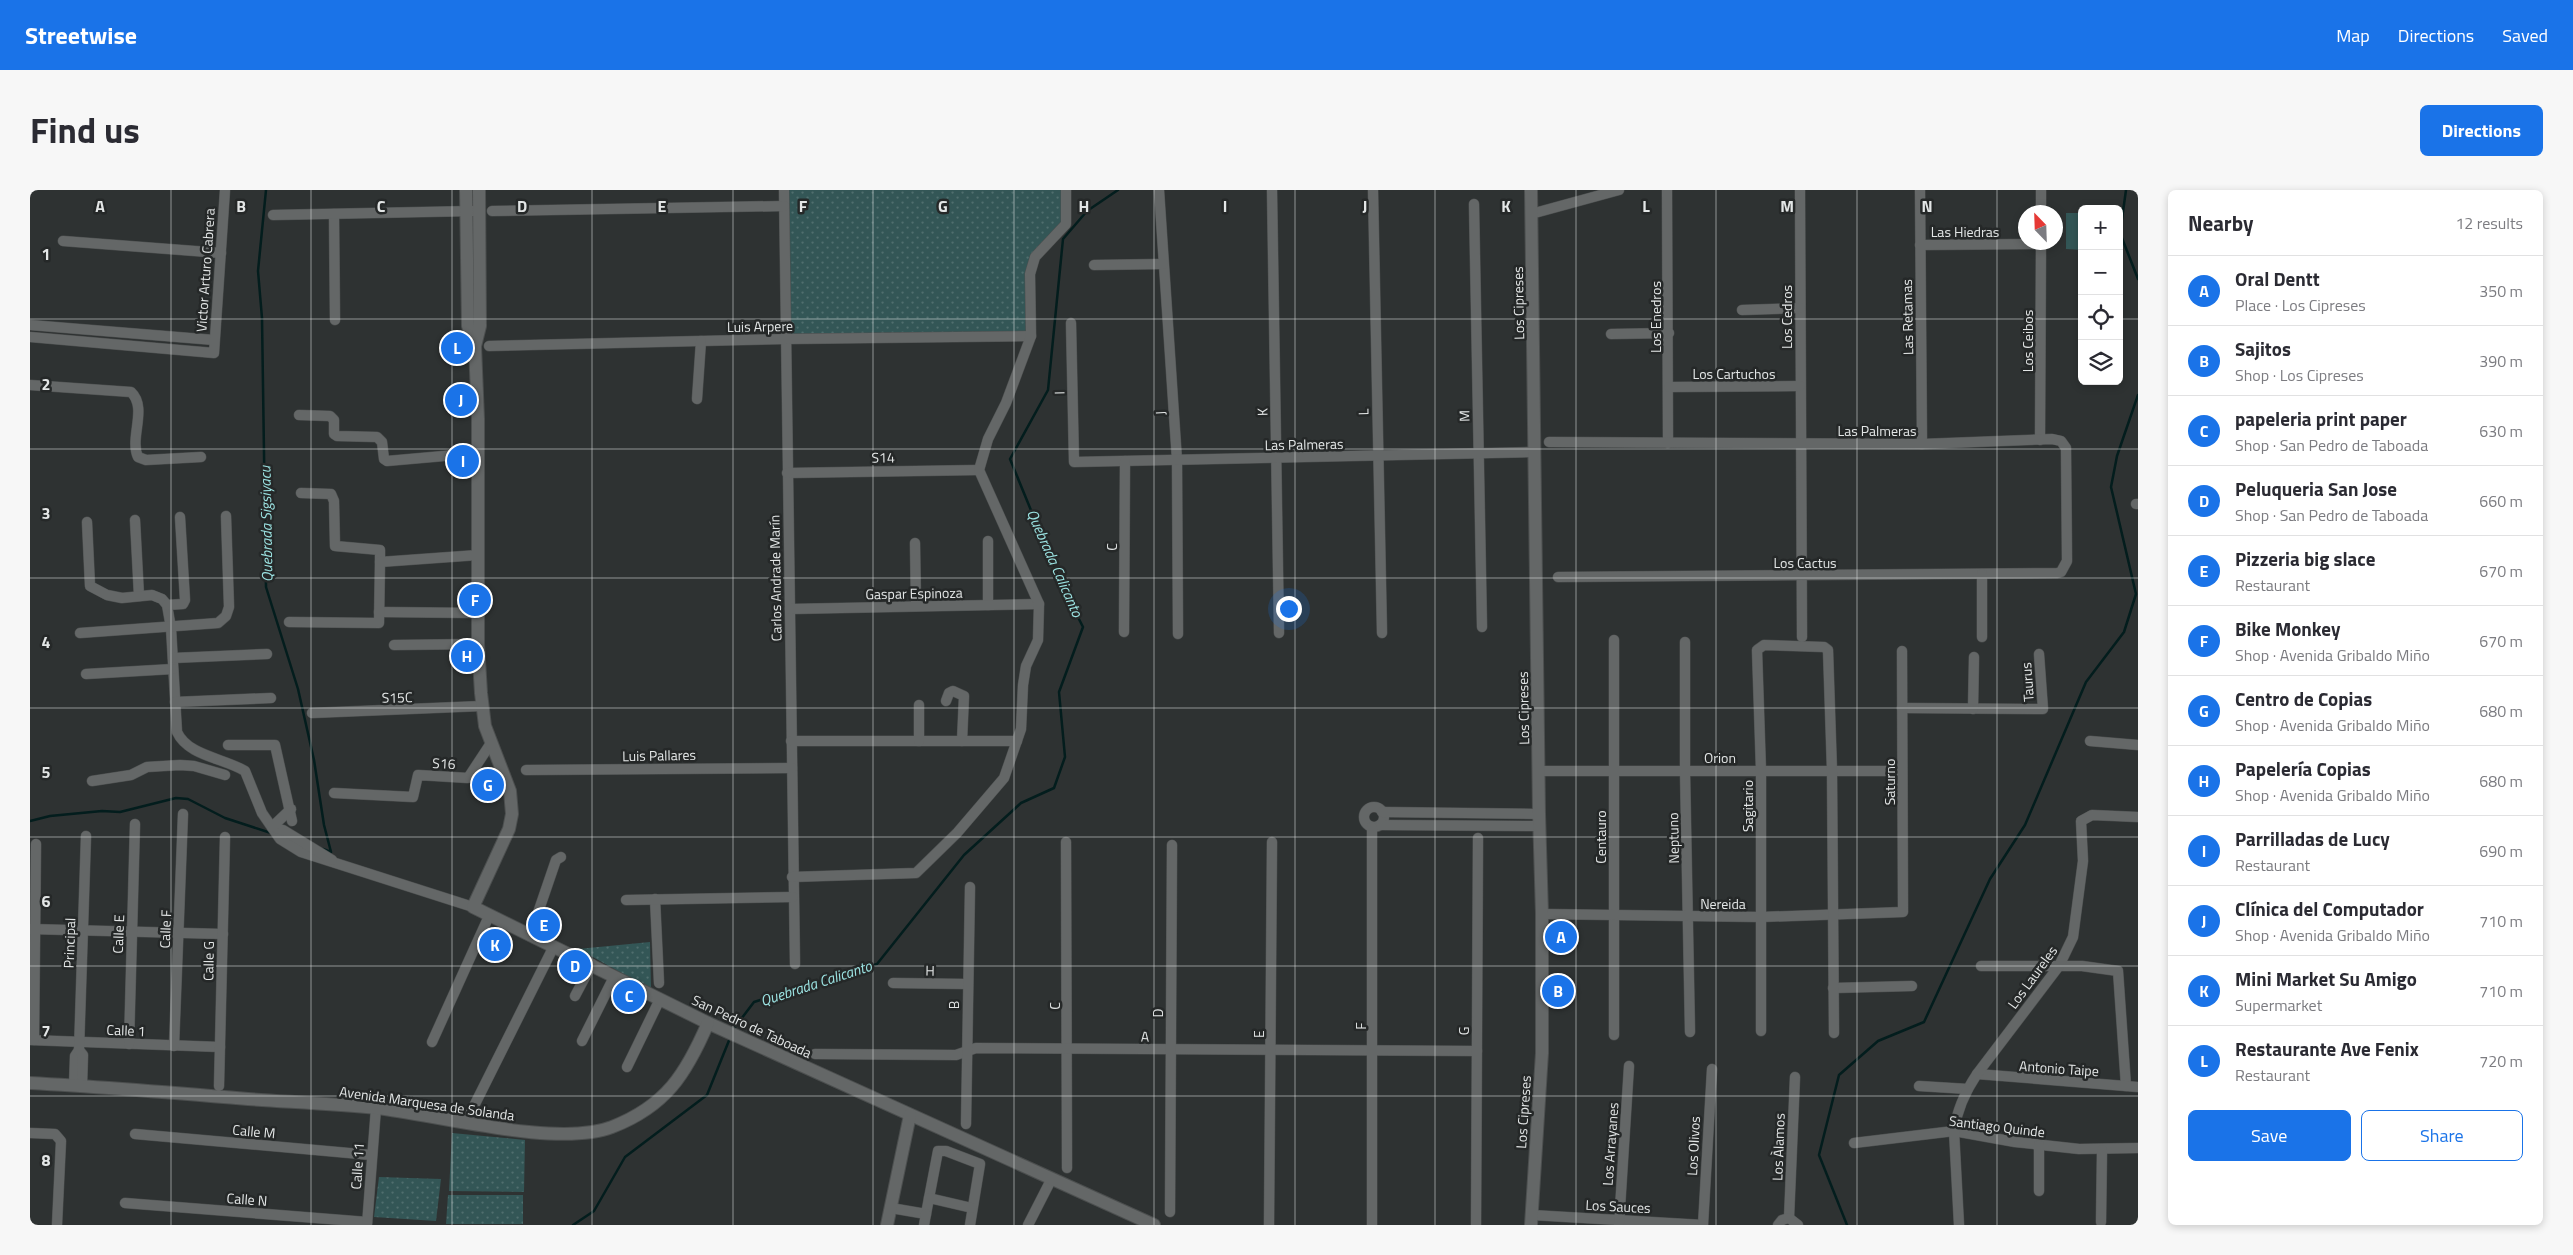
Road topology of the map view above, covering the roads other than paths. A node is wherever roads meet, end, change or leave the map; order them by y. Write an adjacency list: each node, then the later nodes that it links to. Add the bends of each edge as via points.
1 (225, 190): 26 (street, Victor Arturo Cabrera)
2 (466, 190): 18 (street)
3 (478, 190): 18 (street)
4 (784, 190): 17 (street, Carlos Andrade Marín)
5 (1066, 190): 36 (street, via 1066,224 1035,257 1030,274)
6 (1159, 190): 27 (street, J)
7 (1272, 190): 57 (street, K)
8 (1373, 190): 56 (street, L)
9 (1531, 190): 20 (street, Los Cipreses)
10 (1619, 190): 20 (street)
11 (1667, 190): 34 (street, Los Enedros)
12 (1800, 190): 29 (street, Los Cedros)
13 (1920, 190): 24 (street, Las Retamas)
14 (2040, 190): 16 (street)
15 (1474, 204): 54 (street, M)
16 (2041, 205)
17 (784, 206): 18 (street); 38 (street, Carlos Andrade Marín)
18 (479, 211): 19 (street); 53 (street, via 480,326 475,346)
19 (334, 214): 21 (street); 31 (street)
20 (1531, 214): 52 (street, Los Cipreses)
21 (273, 215)
22 (63, 241): 26 (street)
23 (2018, 243): 24 (street, Las Hiedras)
24 (1920, 245): 51 (street, Las Retamas)
25 (2041, 250): 47 (street, Los Ceibos)
26 (221, 253): 39 (street, Victor Arturo Cabrera)
27 (1162, 264): 28 (street); 58 (street, J)
28 (1094, 265)
29 (1800, 308): 30 (street); 43 (street, Los Cedros)
30 (1742, 310)
31 (335, 320)
32 (1071, 322): 60 (street, I)
33 (30, 325): 39 (street)
34 (1669, 333): 35 (street); 44 (street, Los Enedros)
35 (1611, 334)
36 (1031, 336): 38 (street, Luis Arpere); 61 (street, via 1006,403 988,439)
37 (30, 337): 39 (street, Victor Arturo Cabrera, via 214,353)
38 (786, 339): 40 (street, Luis Arpere); 62 (street, Carlos Andrade Marín)
39 (214, 340)
40 (702, 341): 41 (street, Luis Arpere); 45 (street)
41 (489, 346)
42 (30, 385): 55 (street, via 131,392 138,402 138,457 146,460)
43 (1800, 386): 44 (street, Los Cartuchos); 50 (street, Los Cedros)
44 (1669, 387): 49 (street, Los Enedros)
45 (696, 399)
46 (299, 415): 53 (street, via 330,416 337,436 378,437 387,461)
47 (2040, 440): 51 (street, Las Palmeras); 73 (street, Las Palmeras, via 2058,440 2066,448 2067,561 2062,572)
48 (1549, 442): 49 (street, Las Palmeras)
49 (1668, 443): 50 (street, Las Palmeras)
50 (1801, 444): 51 (street, Las Palmeras); 74 (street)
51 (1922, 444)
52 (1534, 452): 54 (street, Las Palmeras); 125 (street, Los Cipreses)
53 (478, 453): 70 (street)
54 (1479, 455): 56 (street, Las Palmeras); 86 (street, M)
55 (201, 457)
56 (1377, 457): 57 (street, Las Palmeras); 90 (street, L)
57 (1276, 459): 58 (street, Las Palmeras); 89 (street, K)
58 (1177, 460): 59 (street, Las Palmeras); 91 (street, J)
59 (1125, 461): 60 (street, Las Palmeras); 87 (street, C)
60 (1074, 462)
61 (979, 470): 62 (street, S14); 77 (street)
62 (787, 473): 81 (street, Carlos Andrade Marín)
63 (301, 492): 71 (street, via 331,494 335,546 380,550)
64 (226, 516): 85 (street, via 229,607 226,616 218,623)
65 (180, 517): 78 (street, via 185,600 183,604)
66 (135, 520): 76 (street)
67 (87, 522): 76 (street, via 90,586 107,595 122,598)
68 (988, 541): 79 (street)
69 (915, 543): 80 (street)
70 (478, 555): 71 (street); 83 (street)
71 (380, 562): 82 (street)
72 (1982, 574): 73 (street, Los Cactus); 74 (street, Los Cactus); 92 (street)
73 (2052, 574)
74 (1802, 576): 75 (street, Los Cactus); 93 (street)
75 (1558, 577)
76 (139, 596): 78 (street, via 162,598)
77 (1039, 604): 79 (street, Gaspar Espinoza); 116 (street, via 1038,640 1026,666)
78 (167, 605): 85 (street, San Pedro de Taboada)
79 (988, 605): 80 (street, Gaspar Espinoza)
80 (916, 606): 81 (street, Gaspar Espinoza)
81 (790, 610): 113 (street, Carlos Andrade Marín)
82 (379, 612): 83 (street); 84 (street, via 379,623)
83 (478, 613): 96 (street)
84 (289, 622)
85 (171, 628): 88 (street); 102 (street, San Pedro de Taboada)
86 (1482, 628)
87 (1124, 632)
88 (80, 633)
89 (1279, 633)
90 (1382, 633)
91 (1178, 634)
92 (1982, 637)
93 (1802, 638)
94 (1614, 640): 126 (street, Centauro)
95 (1685, 642): 127 (street, Neptuno)
96 (478, 644): 97 (street); 109 (street)
97 (394, 645)
98 (1902, 651): 110 (street, Saturno)
99 (267, 654): 102 (street)
100 (2039, 654): 111 (street, Taurus, via 2043,709)
101 (1974, 657): 111 (street)
102 (173, 658): 103 (street, San Pedro de Taboada)
103 (173, 669): 104 (street); 107 (street, San Pedro de Taboada)
104 (86, 674)
105 (271, 698): 107 (street)
106 (946, 701): 115 (street, via 953,691 964,696)
107 (175, 702): 120 (street, San Pedro de Taboada, via 177,732 180,739)
108 (919, 705): 114 (street)
109 (482, 706): 112 (street, S15C); 118 (street)
110 (1902, 708): 111 (street); 130 (street, Saturno)
111 (1973, 709)
112 (312, 713)
113 (791, 741): 114 (street, via 873,736); 123 (street, Carlos Andrade Marín)
114 (918, 741): 115 (street)
115 (962, 741): 116 (street)
116 (1018, 741): 151 (street, via 1004,778 957,833 916,873)
117 (2090, 741): 119 (street)
118 (491, 743): 133 (street, S16, via 468,778 418,775 413,796); 156 (street, via 510,791 512,814 509,829)
119 (2138, 745)
120 (193, 749): 121 (street, San Pedro de Taboada); 122 (street)
121 (222, 761): 134 (street, via 224,746 274,746); 142 (street, San Pedro de Taboada, via 245,771 262,813)
122 (180, 765): 131 (street); 132 (street, via 147,767 131,775)
123 (792, 768): 124 (street, Luis Pallares); 151 (street, Carlos Andrade Marín)
124 (526, 770)
125 (1539, 771): 126 (street, Orion); 138 (street, Los Cipreses)
126 (1614, 771): 127 (street, Orion); 159 (street, Centauro)
127 (1685, 771): 128 (street, Orion); 162 (street, Neptuno)
128 (1761, 771): 129 (street, Orion); 129 (street, Sagitario, via 1757,650 1764,645 1824,647 1828,654); 163 (street, Sagitario)
129 (1832, 771): 130 (street, Orion); 160 (street)
130 (1902, 771): 157 (street, Saturno)
131 (225, 775)
132 (92, 781)
133 (334, 792)
134 (291, 809): 139 (street); 142 (street)
135 (1382, 812): 138 (street); 141 (street, via 1383,819); 141 (street, via 1375,808 1366,811 1364,821)
136 (183, 814): 167 (street, Calle F)
137 (2138, 817): 174 (street, Los Laureles, via 2092,815 2080,820 2083,860 2076,918 2070,948)
138 (1539, 820): 141 (street); 158 (street, Los Cipreses)
139 (292, 821)
140 (135, 824): 166 (street, Calle E)
141 (1376, 826): 197 (street, F)
142 (272, 827): 156 (street, San Pedro de Taboada, via 280,839 301,852)
143 (86, 836): 165 (street, Principal)
144 (224, 838): 168 (street, Calle G)
145 (1478, 838): 199 (street, G)
146 (1066, 842): 195 (street, C)
147 (1272, 842): 196 (street, E)
148 (36, 844): 164 (street)
149 (1172, 844): 198 (street, D)
150 (561, 857): 169 (street, via 556,860)
151 (792, 877): 153 (street, Carlos Andrade Marín)
152 (970, 887): 178 (street, B)
153 (793, 897): 154 (street); 172 (street, Carlos Andrade Marín)
154 (655, 899): 155 (street); 176 (street)
155 (626, 900)
156 (473, 907): 161 (street, San Pedro de Taboada)
157 (1903, 912): 160 (street, Nereida)
158 (1542, 914): 159 (street, Nereida); 236 (street, Los Cipreses, via 1542,1053)
159 (1613, 915): 162 (street, Nereida); 187 (street, Centauro)
160 (1832, 915): 163 (street, Nereida); 180 (street)
161 (489, 916): 169 (street, San Pedro de Taboada); 190 (street)
162 (1688, 917): 163 (street, Nereida); 185 (street, Neptuno)
163 (1761, 917): 184 (street, Sagitario)
164 (32, 929): 165 (street); 188 (street)
165 (84, 931): 166 (street); 192 (street, Principal)
166 (132, 932): 167 (street); 191 (street, Calle E)
167 (179, 933): 168 (street); 193 (street, Calle F)
168 (222, 934): 194 (street, Calle G)
169 (530, 936): 170 (street, San Pedro de Taboada)
170 (554, 946): 171 (street, San Pedro de Taboada); 216 (street)
171 (592, 964): 175 (street, San Pedro de Taboada); 181 (street)
172 (795, 964)
173 (1981, 966): 174 (street)
174 (2059, 966): 205 (street, Los Laureles); 211 (street, via 2114,969 2119,974)
175 (614, 977): 182 (street, San Pedro de Taboada); 189 (street)
176 (659, 982)
177 (893, 983): 178 (street, H)
178 (967, 984): 200 (street, B)
179 (1912, 986): 180 (street)
180 (1833, 988): 186 (street)
181 (575, 996)
182 (660, 999): 183 (street, San Pedro de Taboada); 203 (street)
183 (708, 1023): 215 (street, San Pedro de Taboada); 216 (street, Avenida Marquesa de Solanda, via 675,1085 644,1113 611,1128 572,1134)
184 (1761, 1031)
185 (1690, 1032)
186 (1834, 1032)
187 (1614, 1035)
188 (32, 1040): 192 (street, Calle 1)
189 (582, 1041)
190 (432, 1042)
191 (129, 1044): 192 (street, Calle 1); 193 (street, Calle 1)
192 (79, 1046): 208 (street, Principal, via 75,1056)
193 (174, 1046): 194 (street, Calle 1)
194 (220, 1047): 209 (street, Calle G)
195 (1068, 1049): 198 (street, A); 200 (street, A, via 976,1048); 226 (street, C)
196 (1272, 1049): 197 (street, A); 198 (street, A); 246 (street, E)
197 (1374, 1049): 199 (street, A); 247 (street, F)
198 (1171, 1050): 233 (street, D)
199 (1477, 1051): 248 (street, G)
200 (968, 1053): 201 (street, A); 217 (street, B)
201 (815, 1054)
202 (1629, 1066): 237 (street, Los Arrayanes)
203 (627, 1067)
204 (1712, 1070): 249 (street, Los Olivos)
205 (1977, 1074): 211 (street, Antonio Taipe); 213 (street, Los Laureles)
206 (1795, 1077): 235 (street, Los Àlamos)
207 (30, 1083): 208 (street, Avenida Marquesa de Solanda)
208 (78, 1086): 214 (street, Avenida Marquesa de Solanda)
209 (219, 1086)
210 (1919, 1086): 213 (street)
211 (2126, 1086): 212 (street, Antonio Taipe)
212 (2138, 1087)
213 (1968, 1089): 218 (street, Los Laureles, via 1956,1116)
214 (376, 1108): 216 (street, Avenida Marquesa de Solanda); 225 (street, Calle 11)
215 (910, 1115): 227 (street, San Pedro de Taboada); 231 (street)
216 (466, 1122)
217 (966, 1124)
218 (1954, 1131): 221 (street, Santiago Quinde); 222 (street, Santiago Quinde); 252 (street, Los Laureles)
219 (30, 1132): 240 (street, via 55,1134 61,1141)
220 (135, 1134): 225 (street, Calle M)
221 (1854, 1143)
222 (2039, 1145): 224 (street, Santiago Quinde); 228 (street)
223 (2138, 1148): 224 (street, Santiago Quinde)
224 (2102, 1150): 238 (street)
225 (371, 1155): 239 (street, Calle 11)
226 (1067, 1168)
227 (1051, 1180): 244 (street); 245 (street, San Pedro de Taboada)
228 (2039, 1191)
229 (929, 1198): 232 (street); 232 (street, via 938,1151 946,1151 980,1164); 234 (street)
230 (125, 1204): 239 (street, Calle N)
231 (891, 1208): 234 (street); 241 (street)
232 (972, 1208): 243 (street)
233 (1170, 1212)
234 (926, 1214): 242 (street)
235 (1789, 1218): 250 (street); 251 (street)
236 (1531, 1220): 237 (street, Los Sauces)
237 (1619, 1222): 249 (street, Los Sauces)
238 (2101, 1222)
239 (367, 1224)
240 (57, 1225)
241 (887, 1225)
242 (924, 1225)
243 (970, 1225)
244 (1028, 1225)
245 (1154, 1225)
246 (1269, 1225)
247 (1372, 1225)
248 (1476, 1225)
249 (1703, 1225)
250 (1778, 1225)
251 (1798, 1225)
252 (1959, 1225)

